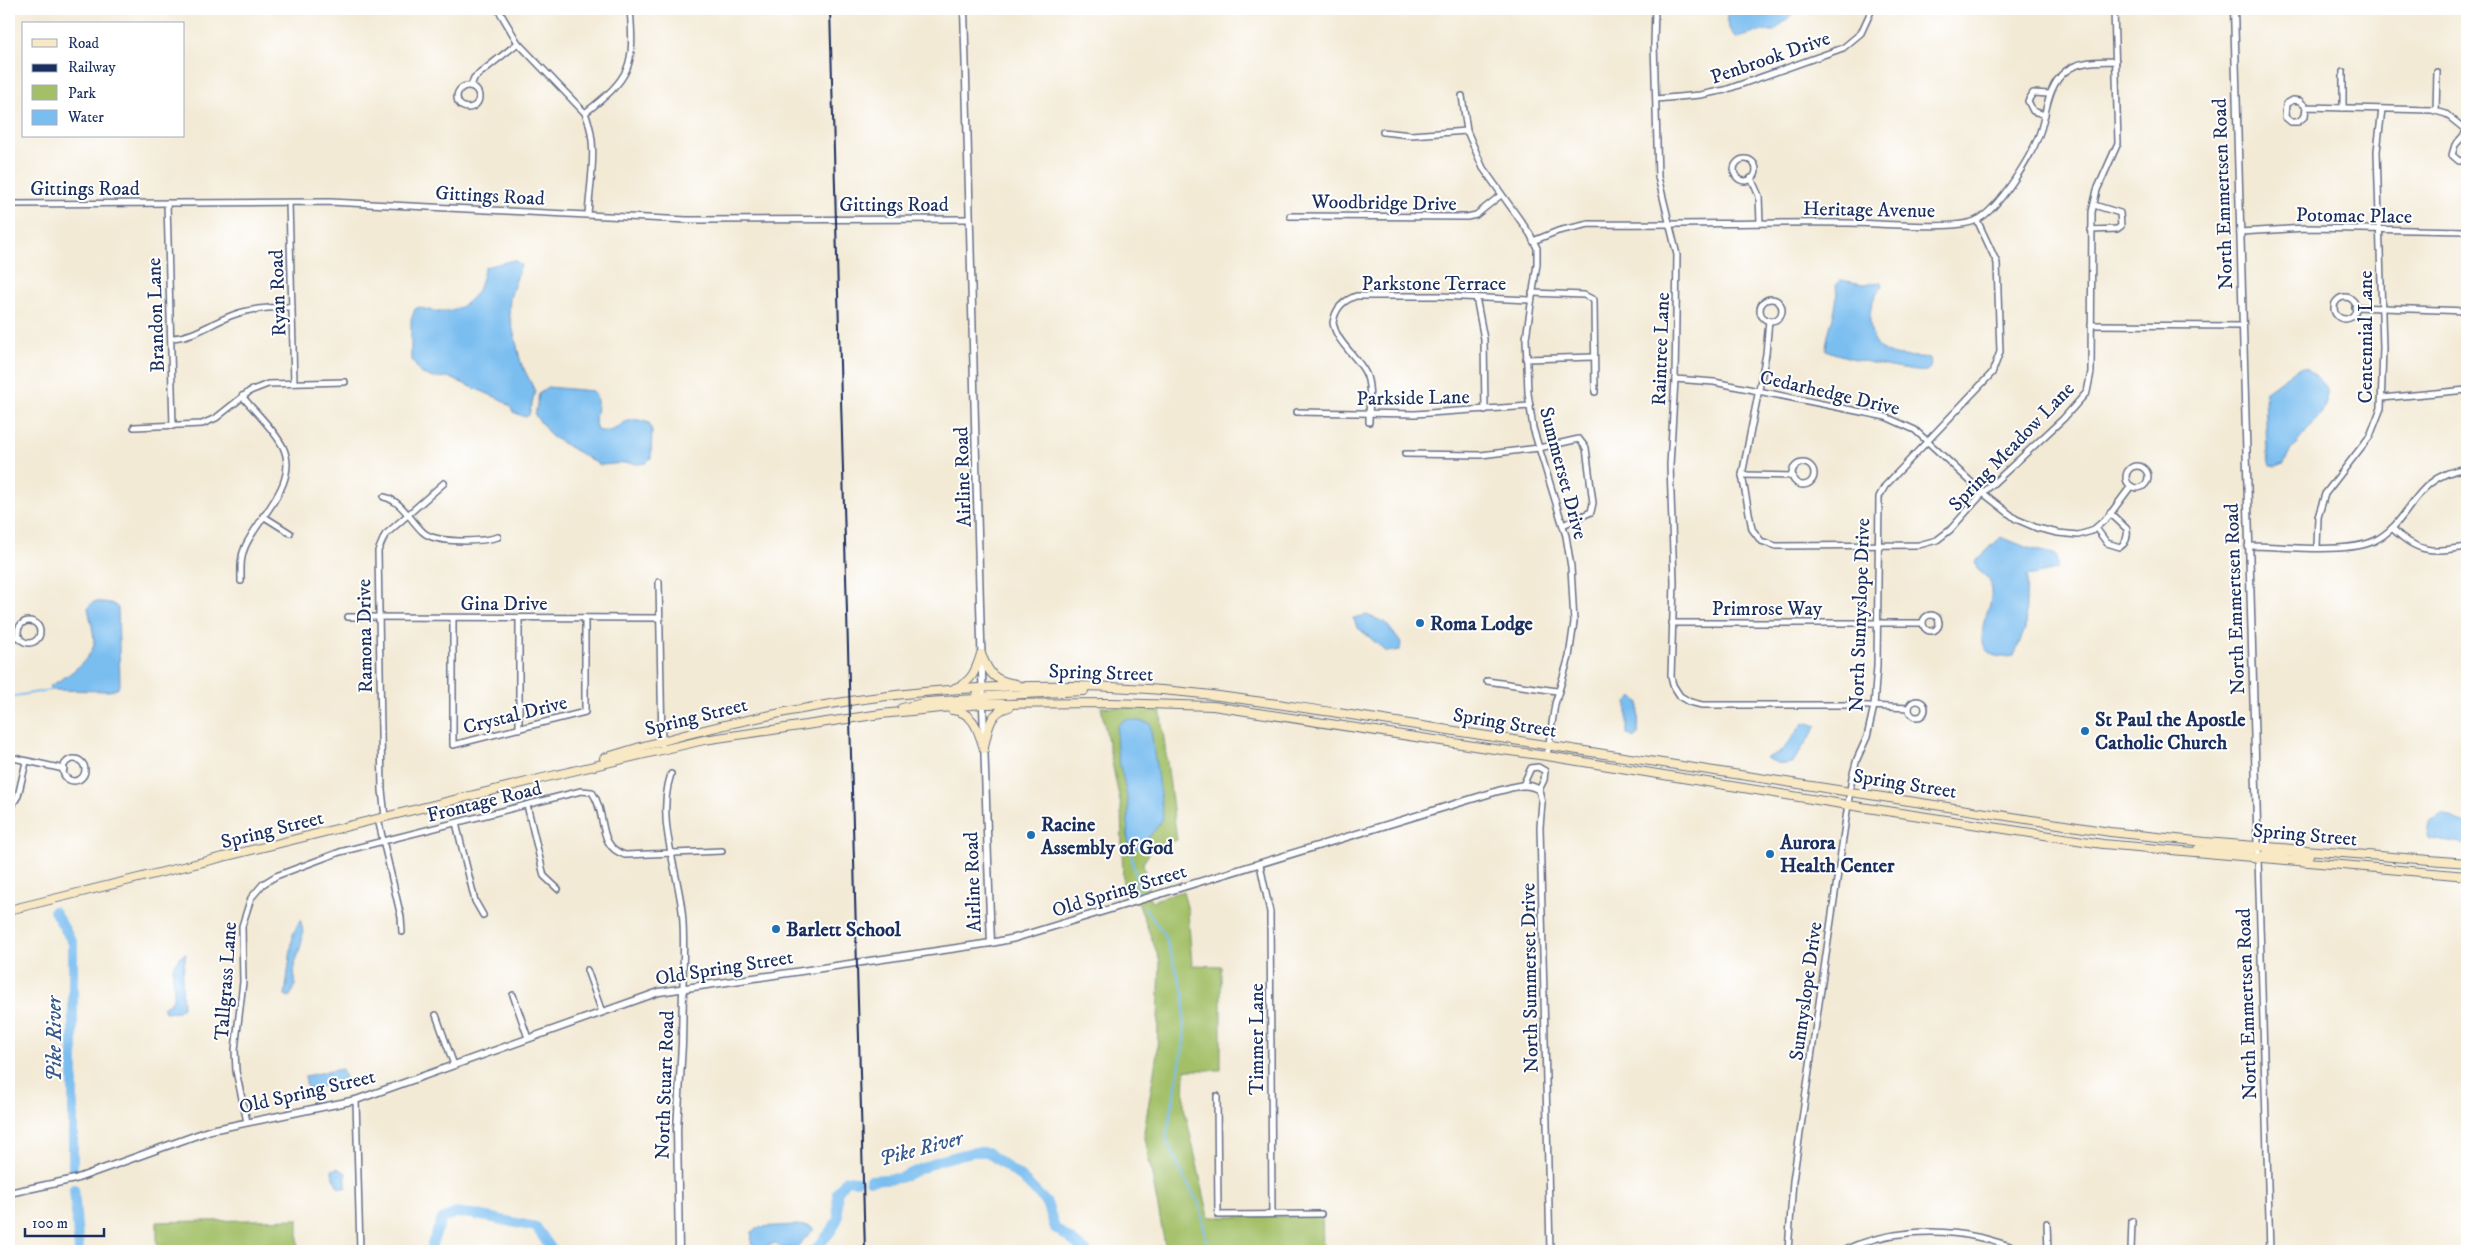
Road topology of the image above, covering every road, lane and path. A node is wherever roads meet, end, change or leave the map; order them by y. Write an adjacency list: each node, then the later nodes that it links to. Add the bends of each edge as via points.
1 (498, 9): 8 (street)
2 (630, 9): 20 (street, via 631,61 626,76)
3 (964, 9): 34 (street, Airline Road)
4 (1655, 9): 15 (street, Raintree Lane)
5 (1872, 9): 15 (street, Penbrook Drive, via 1861,33 1843,48 1726,90)
6 (2114, 9): 9 (street, Spring Meadow Lane)
7 (2234, 9): 41 (street, North Emmertsen Road)
8 (518, 43): 12 (street, via 474,78); 20 (street)
9 (2116, 61): 13 (street, via 2079,64 2066,71); 31 (street, Spring Meadow Lane, via 2118,143 2097,190)
10 (2343, 72): 17 (street)
11 (2437, 72): 19 (street)
12 (471, 86): 12 (street, via 461,88 457,94 457,102 466,108 478,102 479,94)
13 (2049, 94): 21 (street); 21 (street, via 2033,93 2028,101 2033,111)
14 (1462, 96): 22 (street, Summerset Drive)
15 (1656, 99): 37 (street, Raintree Lane, via 1658,178)
16 (2306, 107): 16 (street, via 2305,116 2298,122 2291,122 2286,117 2284,110 2289,101 2300,101); 17 (street)
17 (2343, 108): 18 (street)
18 (2382, 109): 19 (street); 39 (street, Centennial Lane, via 2377,151)
19 (2436, 111): 23 (street, via 2446,114)
20 (585, 113): 32 (street, via 593,137)
21 (2044, 114): 35 (street, via 2030,156 1999,199)
22 (1467, 131): 24 (street); 27 (street, Summerset Drive, via 1483,168)
23 (2467, 131): 25 (street, via 2455,145 2452,155 2459,162)
24 (1383, 132)
25 (2467, 160)
26 (1752, 178): 26 (street, via 1756,169 1753,163 1747,159 1738,162 1734,168 1738,178); 36 (street, via 1758,196)
27 (1501, 195): 33 (street, Woodbridge Drive, via 1486,208 1466,218); 42 (street, Summerset Drive)
28 (289, 202): 29 (street, Gittings Road); 32 (street, Gittings Road); 46 (street, Ryan Road)
29 (167, 203): 30 (street, Gittings Road); 53 (street, Brandon Lane)
30 (9, 204)
31 (2094, 205): 38 (street, Spring Meadow Lane); 38 (street, via 2120,213 2122,222 2117,229)
32 (588, 215): 34 (street, Gittings Road, via 687,220)
33 (1290, 216)
34 (970, 219): 106 (street, Airline Road)
35 (1977, 220): 36 (street, Heritage Avenue, via 1949,225); 71 (street, via 1997,263 2000,352 1992,373)
36 (1760, 223): 37 (street, Heritage Avenue)
37 (1671, 224): 42 (street, Heritage Avenue, via 1589,224); 56 (street, Raintree Lane, via 1677,255)
38 (2091, 230): 51 (street, Spring Meadow Lane)
39 (2379, 230): 40 (street, Potomac Place); 41 (street, Potomac Place, via 2297,228); 48 (street, Centennial Lane)
40 (2467, 231)
41 (2240, 232): 52 (street, North Emmertsen Road)
42 (1534, 241): 43 (street, Summerset Drive, via 1537,264)
43 (1532, 292): 45 (street, Summerset Drive); 54 (street, via 1584,295 1594,300)
44 (1476, 297): 45 (street, Parkstone Terrace); 65 (street, via 1484,340); 67 (street, Parkstone Terrace, via 1356,296 1339,305 1334,317 1334,331 1365,372)
45 (1530, 300): 55 (street, Summerset Drive)
46 (292, 307): 53 (street, via 244,311 190,336); 58 (street, Ryan Road)
47 (2355, 307): 47 (street, via 2352,316 2346,319 2337,315 2334,309 2337,300 2344,297 2352,300); 48 (street)
48 (2381, 309): 49 (street); 63 (street, Centennial Lane)
49 (2467, 310)
50 (1770, 320): 50 (street, via 1779,317 1782,311 1778,302 1772,299 1763,303 1761,310 1763,317); 60 (street)
51 (2091, 325): 52 (street); 79 (street, Spring Meadow Lane, via 2091,372 2087,392 2063,419)
52 (2242, 326): 90 (street, North Emmertsen Road)
53 (171, 338): 69 (street, Brandon Lane)
54 (1594, 356): 55 (street); 61 (street)
55 (1526, 360): 64 (street, Summerset Drive)
56 (1675, 379): 60 (street, Cedarhedge Drive, via 1714,382); 101 (street, Raintree Lane, via 1670,466 1674,578)
57 (345, 382): 58 (street)
58 (294, 383): 62 (street, via 268,384)
59 (2467, 390): 63 (street)
60 (1759, 391): 71 (street, Cedarhedge Drive, via 1886,416 1915,430); 75 (street)
61 (1595, 392)
62 (242, 396): 69 (street, via 209,421 194,426); 83 (street, via 279,441 287,458 284,480)
63 (2382, 398): 91 (street, Centennial Lane, via 2373,431 2325,494 2318,517)
64 (1530, 406): 65 (street, Parkside Lane); 72 (street, Summerset Drive)
65 (1485, 410): 67 (street, Parkside Lane)
66 (1297, 412): 67 (street, Parkside Lane)
67 (1369, 414): 68 (street)
68 (1368, 422)
69 (173, 426): 70 (street)
70 (134, 428)
71 (1926, 440): 79 (street, Cedarhedge Drive); 89 (street, North Sunnyslope Drive, via 1881,491 1877,511)
72 (1539, 448): 73 (street, via 1480,454); 84 (street, Summerset Drive); 84 (street, via 1579,439 1584,444 1591,512)
73 (1405, 454)
74 (2467, 468): 86 (street, via 2444,474 2426,486)
75 (1742, 475): 76 (street); 89 (street, Spring Meadow Lane, via 1751,524 1759,539 1766,544)
76 (1792, 476): 76 (street, via 1799,484 1806,485 1814,474 1812,468 1802,464 1794,469)
77 (444, 484): 82 (street, Ramona Drive)
78 (2131, 486): 78 (street, via 2138,488 2144,484 2147,474 2143,468 2136,466 2128,471 2126,481); 81 (street)
79 (1983, 493): 85 (street, Cedarhedge Drive, via 2016,519 2038,528 2078,535); 89 (street, Spring Meadow Lane, via 1950,530 1936,540 1919,545)
80 (384, 497): 82 (street, via 394,499)
81 (2110, 513): 85 (street); 85 (street, via 2127,529 2128,536 2123,545 2107,543)
82 (408, 515): 88 (street, via 432,538 488,540); 96 (street, Ramona Drive, via 385,535 379,545)
83 (263, 516): 87 (street); 93 (street, via 244,548)
84 (1563, 525): 112 (street, Summerset Drive, via 1571,567 1574,622 1570,657)
85 (2096, 528)
86 (2392, 528): 91 (street, via 2362,545); 92 (street, via 2409,544 2419,548 2434,551)
87 (290, 533)
88 (498, 537)
89 (1877, 546): 102 (street, North Sunnyslope Drive)
90 (2248, 546): 91 (street); 144 (street, North Emmertsen Road)
91 (2317, 547)
92 (2467, 547)
93 (241, 581)
94 (659, 582): 100 (street)
95 (348, 617): 96 (street, Gina Drive)
96 (379, 618): 97 (street, Gina Drive); 138 (street, Ramona Drive)
97 (453, 618): 98 (street, Gina Drive); 119 (street, Crystal Drive, via 453,745)
98 (519, 618): 99 (street, Gina Drive); 119 (street)
99 (585, 618): 100 (street, Gina Drive); 119 (street, Crystal Drive, via 585,712)
100 (659, 618): 120 (street)
101 (1672, 623): 102 (street, Primrose Way); 115 (street, Raintree Lane, via 1670,677 1677,692 1690,702 1702,705)
102 (1877, 623): 103 (street, Primrose Way); 115 (street, North Sunnyslope Drive)
103 (1922, 623)
104 (19, 636): 104 (street, via 27,642 34,642 40,630 33,622 26,622 20,626); 105 (street)
105 (9, 640)
106 (981, 654): 108 (main road, via 994,677); 109 (street, Airline Road); 111 (main road, via 976,671 968,681)
107 (1487, 681): 112 (street)
108 (1035, 687): 109 (main road, Spring Street); 110 (main road, Spring Street)
109 (981, 688): 111 (main road, Spring Street); 113 (street, Airline Road); 118 (main road, via 975,699 916,704)
110 (1121, 688): 113 (main road, via 988,696); 121 (main road, Spring Street, via 1235,698)
111 (945, 690): 120 (main road, Spring Street, via 835,702)
112 (1557, 691): 121 (street, Summerset Drive)
113 (982, 704): 114 (main road, Spring Street); 117 (main road, Spring Street); 123 (street, Airline Road)
114 (1021, 704): 123 (main road, via 994,714); 124 (main road, Spring Street, via 1213,706)
115 (1874, 706): 116 (street); 132 (street, North Sunnyslope Drive, via 1871,726 1857,759)
116 (1909, 708)
117 (931, 709): 118 (main road, Spring Street); 123 (main road, via 961,711 970,716)
118 (881, 714): 122 (main road, Spring Street, via 736,733)
119 (519, 729)
120 (661, 740): 122 (street); 129 (main road, Spring Street)
121 (1549, 745): 124 (street, Summerset Drive); 132 (main road, Spring Street)
122 (662, 749): 129 (main road, Spring Street)
123 (984, 749): 158 (street, Airline Road)
124 (1547, 756): 135 (main road, Spring Street)
125 (9, 757): 126 (street)
126 (26, 762): 127 (street); 136 (street, via 18,796)
127 (64, 769): 127 (street, via 67,778 73,781 82,778 85,772 83,764 74,760 67,762)
128 (671, 774): 146 (street, North Stuart Road, via 666,789)
129 (542, 778): 138 (main road, Spring Street)
130 (1523, 785): 131 (street, via 1532,785); 131 (street, North Summerset Drive, via 1531,768 1538,767 1544,771); 151 (street, Old Spring Street)
131 (1539, 790): 176 (street, North Summerset Drive, via 1542,802 1540,836)
132 (1850, 791): 133 (main road, Spring Street); 135 (street, North Sunnyslope Drive)
133 (1933, 804): 137 (main road); 139 (main road, Spring Street)
134 (527, 805): 140 (street, Frontage Road); 146 (street, Frontage Road, via 581,791 592,792 598,799 608,845 615,852); 154 (street, via 544,876)
135 (1848, 805): 137 (main road, Spring Street); 179 (street, Sunnyslope Drive, via 1792,1181)
136 (9, 810)
137 (1930, 817): 141 (main road, Spring Street)
138 (381, 818): 142 (street, Ramona Drive); 155 (main road, Spring Street)
139 (2044, 822): 141 (main road); 143 (main road, Spring Street)
140 (456, 824): 142 (street, Frontage Road); 156 (street, via 475,901)
141 (2042, 834): 147 (main road, Spring Street, via 2103,844)
142 (383, 841): 157 (street, Ramona Drive); 168 (street, Tallgrass Lane, via 323,857 276,876 263,884 251,898 242,926 243,982 235,1050)
143 (2193, 841): 144 (main road, Spring Street); 147 (main road)
144 (2258, 846): 147 (main road, via 2249,852 2200,848); 148 (main road, Spring Street); 149 (street, North Emmertsen Road)
145 (722, 851): 146 (street)
146 (671, 852): 160 (street, North Stuart Road, via 682,912)
147 (2192, 852): 149 (main road, Spring Street)
148 (2328, 852): 149 (main road, via 2313,855 2269,853); 150 (main road, Spring Street); 152 (main road)
149 (2258, 859): 152 (main road, Spring Street); 184 (street, North Emmertsen Road)
150 (2464, 862): 153 (main road)
151 (1260, 865): 158 (street, Old Spring Street); 170 (street, Timmer Lane, via 1270,912)
152 (2327, 865): 153 (main road, Spring Street)
153 (2464, 876)
154 (558, 889)
155 (9, 910)
156 (483, 915)
157 (402, 932)
158 (991, 944): 160 (street, Old Spring Street)
159 (587, 970): 162 (street)
160 (683, 988): 162 (street, Old Spring Street, via 659,992); 175 (street, North Stuart Road, via 678,1114)
161 (513, 995): 164 (street)
162 (602, 1012): 164 (street, Old Spring Street)
163 (436, 1015): 165 (street)
164 (528, 1038): 165 (street, Old Spring Street)
165 (454, 1065): 167 (street, Old Spring Street)
166 (1217, 1096): 170 (street, via 1218,1215)
167 (356, 1100): 168 (street, Old Spring Street); 174 (street)
168 (247, 1122): 169 (street, Old Spring Street, via 190,1136 72,1180)
169 (9, 1194)
170 (1272, 1214): 171 (street)
171 (1321, 1214)
172 (2132, 1221): 183 (street)
173 (2047, 1223): 182 (street)
174 (360, 1251)
175 (680, 1251)
176 (1550, 1251)
177 (1694, 1251): 178 (street)
178 (1705, 1251)
179 (1788, 1251)
180 (1842, 1251): 181 (street, via 1878,1237 1913,1233 1962,1234)
181 (2030, 1251)
182 (2048, 1251)
183 (2131, 1251)
184 (2270, 1251)

